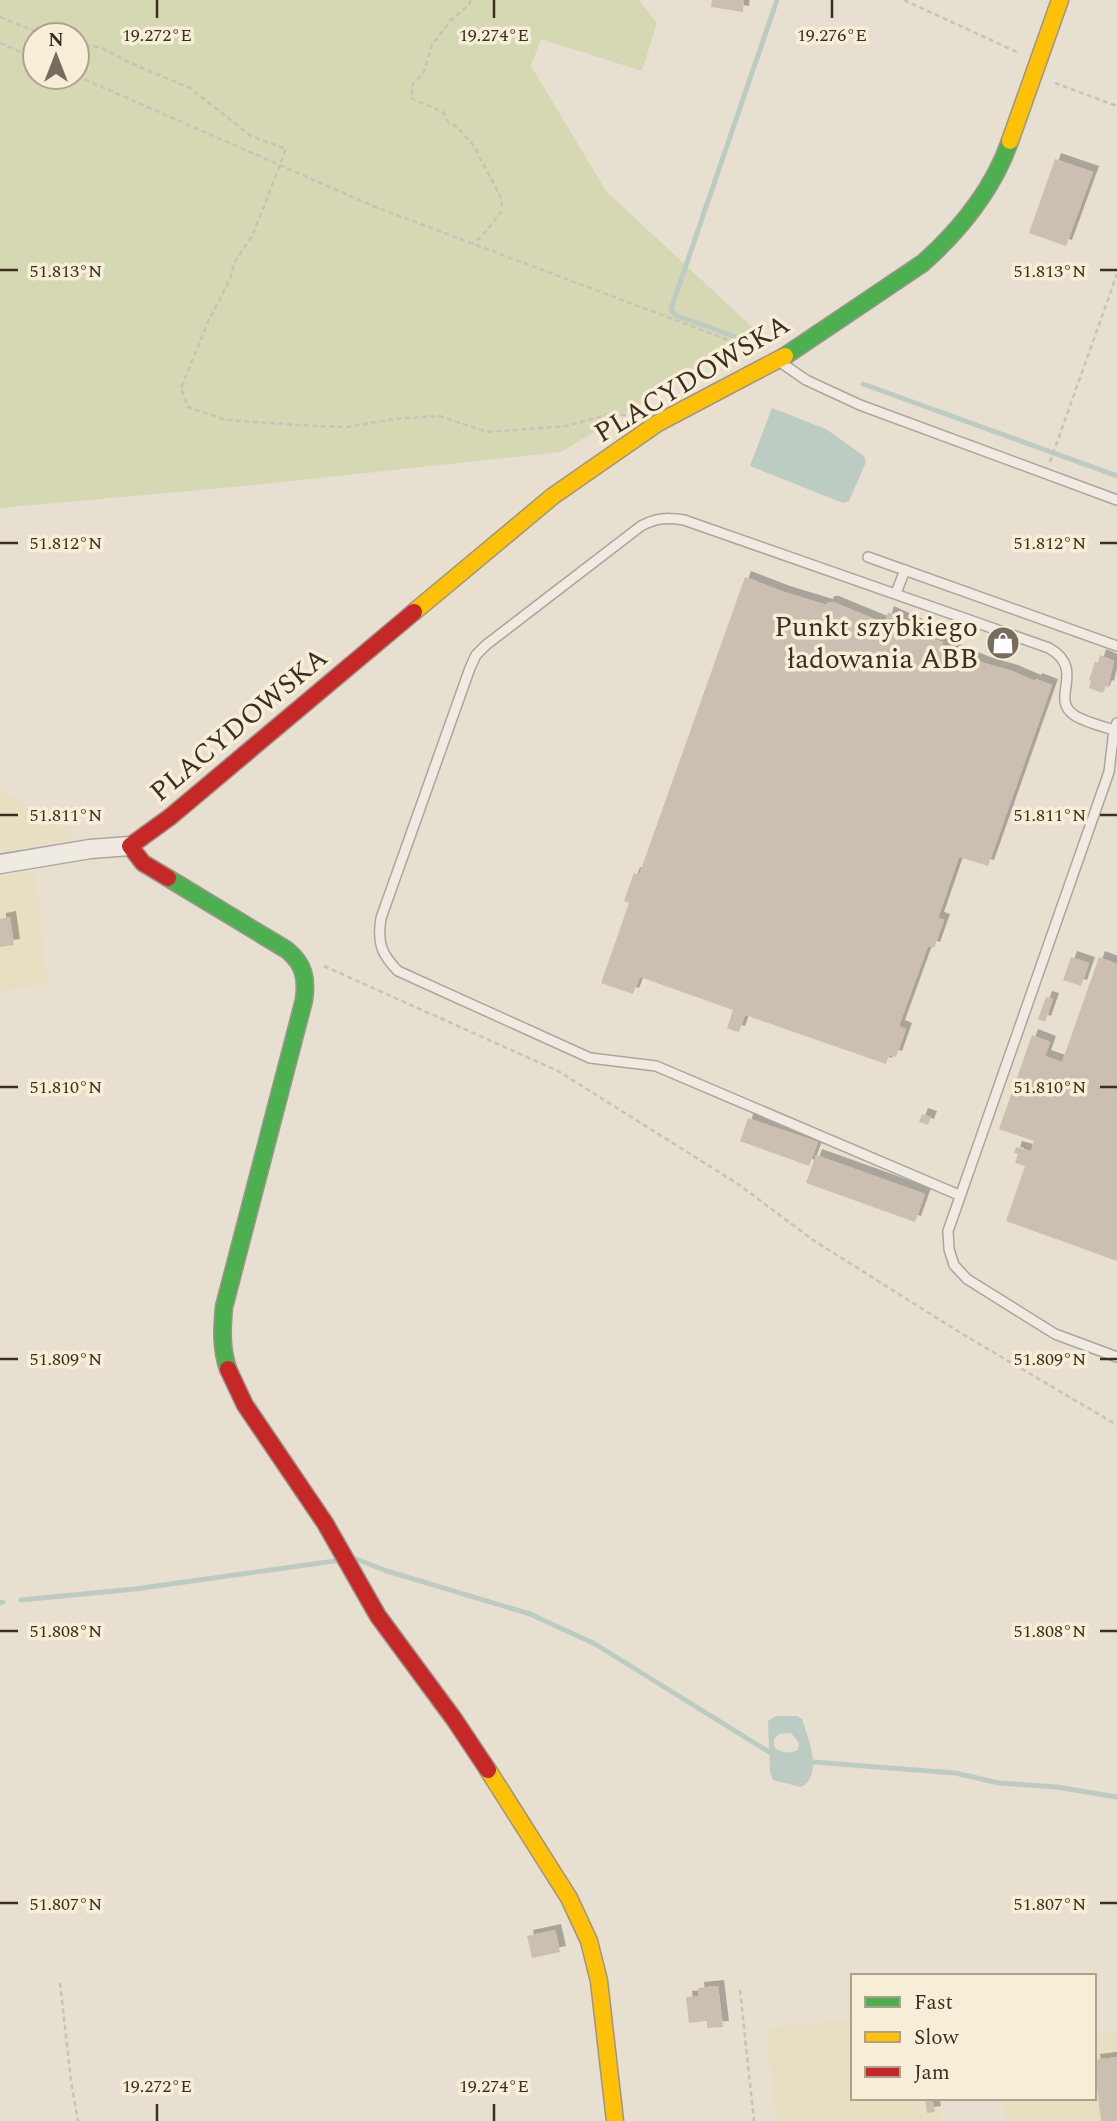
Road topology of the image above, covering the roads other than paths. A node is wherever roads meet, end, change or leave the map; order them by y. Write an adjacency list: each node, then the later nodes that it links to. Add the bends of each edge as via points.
1 (1060, 0): 2 (street, PLACYDOWSKA, via 999,169 966,222 923,263)
2 (778, 361): 3 (lane, via 806,380 860,405); 9 (street, PLACYDOWSKA, via 658,423 553,495)
3 (1117, 500)
4 (867, 557): 5 (lane)
5 (905, 570): 6 (lane); 7 (lane)
6 (896, 593): 8 (lane, via 1060,654 1068,669 1066,706 1074,716); 11 (lane, via 684,520 654,519 641,526 476,655 379,933 387,960 398,971 590,1058 656,1066)
7 (1117, 646)
8 (1116, 728): 11 (lane, via 1110,772)
9 (130, 846): 10 (street); 13 (street, via 144,863 287,950 303,968 304,1000 224,1307 224,1357 245,1405 325,1523 378,1616 454,1719 569,1898 589,1941 599,1982)
10 (0, 864)
11 (959, 1195): 12 (lane, via 948,1231 948,1249 967,1279 1055,1334)
12 (1117, 1357)
13 (615, 2121)

